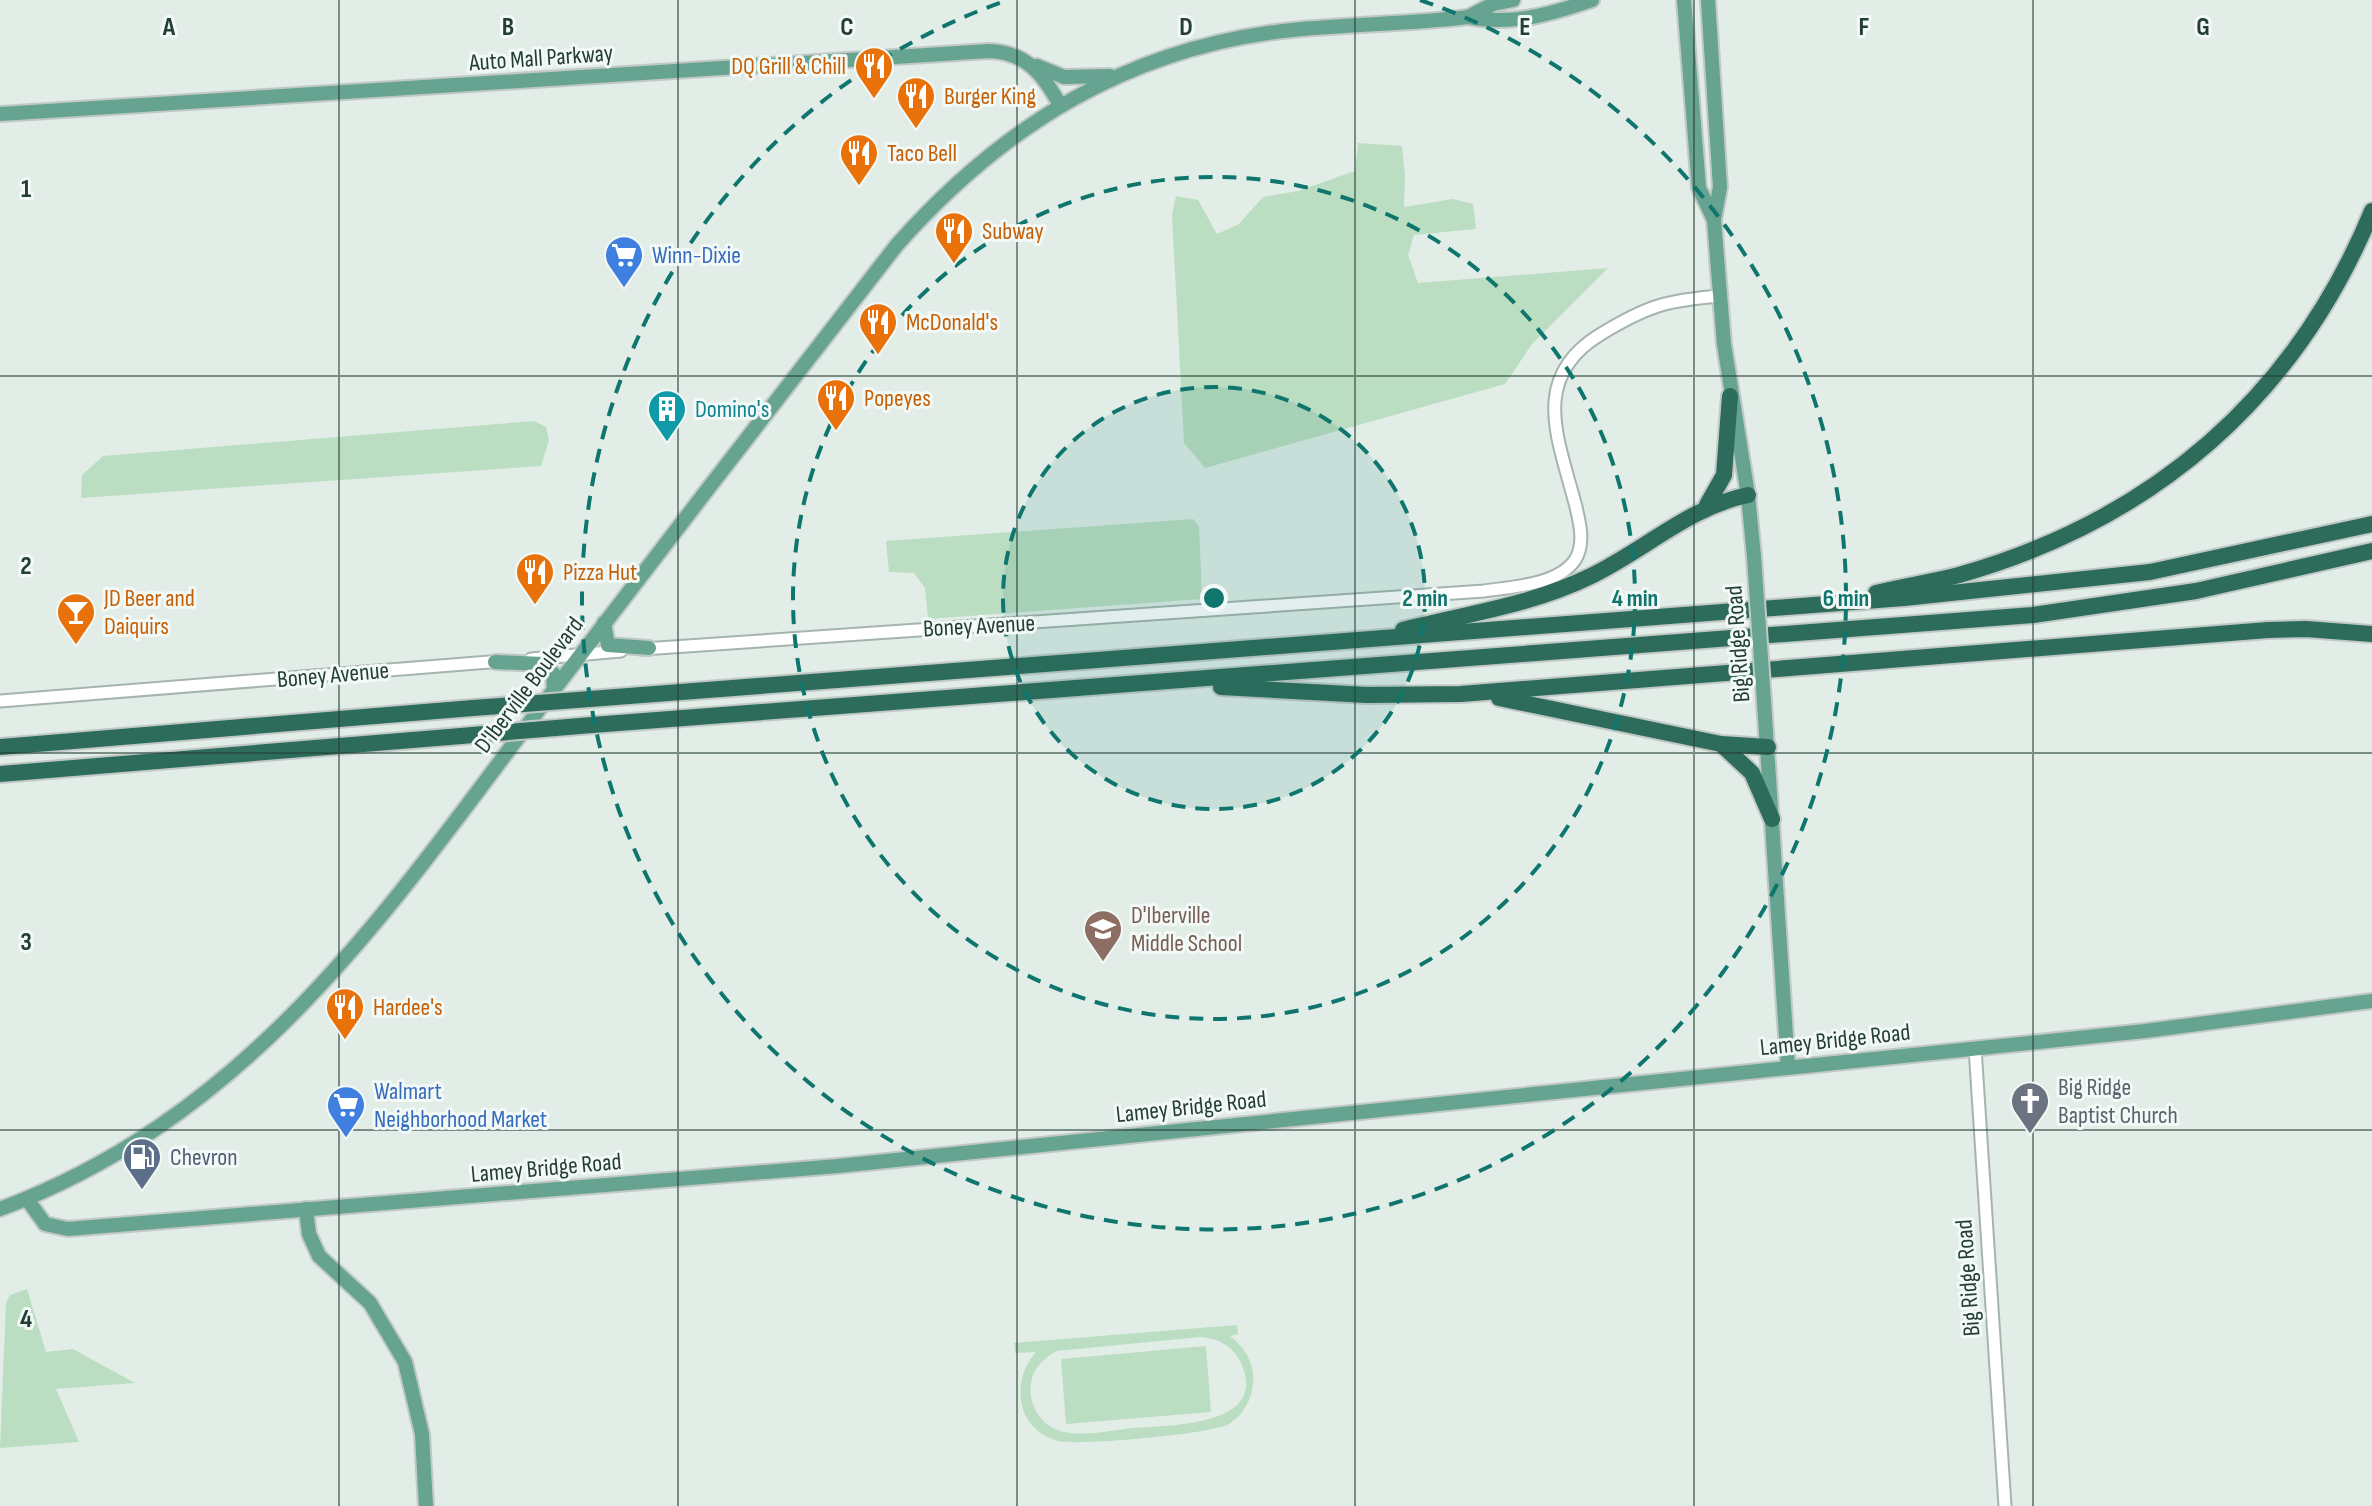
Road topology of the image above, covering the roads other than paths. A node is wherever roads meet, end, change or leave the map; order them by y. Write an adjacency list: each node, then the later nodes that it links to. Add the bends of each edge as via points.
1 (1513, 0): 5 (main road, D'Iberville Boulevard)
2 (1592, 0): 5 (main road, D'Iberville Boulevard, via 1516,20)
3 (1711, 0): 11 (main road, Big Ridge Road, via 1720,187)
4 (1684, 1): 11 (main road, Big Ridge Road, via 1699,188)
5 (1468, 17): 7 (main road, D'Iberville Boulevard, via 1291,30 1224,41)
6 (1031, 64): 7 (main road, Auto Mall Parkway, via 1064,77); 8 (main road); 9 (main road, Auto Mall Parkway, via 1010,53 989,51)
7 (1119, 75): 8 (main road, D'Iberville Boulevard)
8 (1060, 105): 19 (main road, D'Iberville Boulevard, via 990,152 934,202)
9 (0, 114)
10 (2372, 211): 18 (highway, via 2343,276 2285,364 2234,421 2179,470 2103,518 2025,553 1957,576)
11 (1714, 220): 12 (main road, Big Ridge Road)
12 (1721, 296): 13 (main road, Big Ridge Road); 22 (street, Boney Avenue, via 1669,301 1640,311 1588,342 1564,367 1553,405 1581,544 1570,566 1551,576 1484,591)
13 (1730, 396): 14 (main road, Big Ridge Road); 15 (highway, via 1724,475)
14 (1748, 495): 15 (highway); 31 (main road, Big Ridge Road, bridge)
15 (1703, 510): 21 (highway, via 1615,564 1560,590)
16 (2372, 524): 18 (highway, via 2150,572)
17 (2372, 551): 25 (highway, via 2196,591 2033,615)
18 (1824, 605): 21 (highway)
19 (604, 623): 22 (main road, via 608,645); 23 (main road, D'Iberville Boulevard)
20 (2372, 634): 27 (highway, via 2268,630)
21 (1360, 641): 30 (highway, bridge)
22 (649, 648): 23 (street, Boney Avenue)
23 (580, 655): 24 (street, Boney Avenue); 26 (main road, D'Iberville Boulevard)
24 (495, 662): 26 (main road, via 543,664 553,673); 28 (street, Boney Avenue)
25 (1161, 683): 27 (highway, via 1367,695); 32 (highway, bridge)
26 (554, 690): 37 (main road, D'Iberville Boulevard, via 335,971 286,1024 182,1113 129,1148)
27 (1461, 694): 29 (highway, via 1530,702)
28 (0, 701)
29 (1721, 744): 31 (highway); 33 (highway, via 1752,773)
30 (0, 747)
31 (1768, 747): 33 (main road, Big Ridge Road)
32 (0, 774)
33 (1772, 819): 36 (main road, Big Ridge Road)
34 (2372, 1001): 35 (main road, Lamey Bridge Road)
35 (1975, 1048): 36 (main road, Lamey Bridge Road); 42 (street, Big Ridge Road)
36 (1788, 1067): 38 (main road, Lamey Bridge Road, via 838,1166)
37 (27, 1199): 39 (main road, D'Iberville Boulevard); 40 (main road)
38 (306, 1209): 40 (main road, Lamey Bridge Road, via 68,1229 50,1228); 41 (main road, via 319,1256 370,1303 405,1362 422,1434)
39 (0, 1210): 40 (main road, Lamey Bridge Road)
40 (39, 1219)
41 (426, 1506)
42 (2005, 1506)

